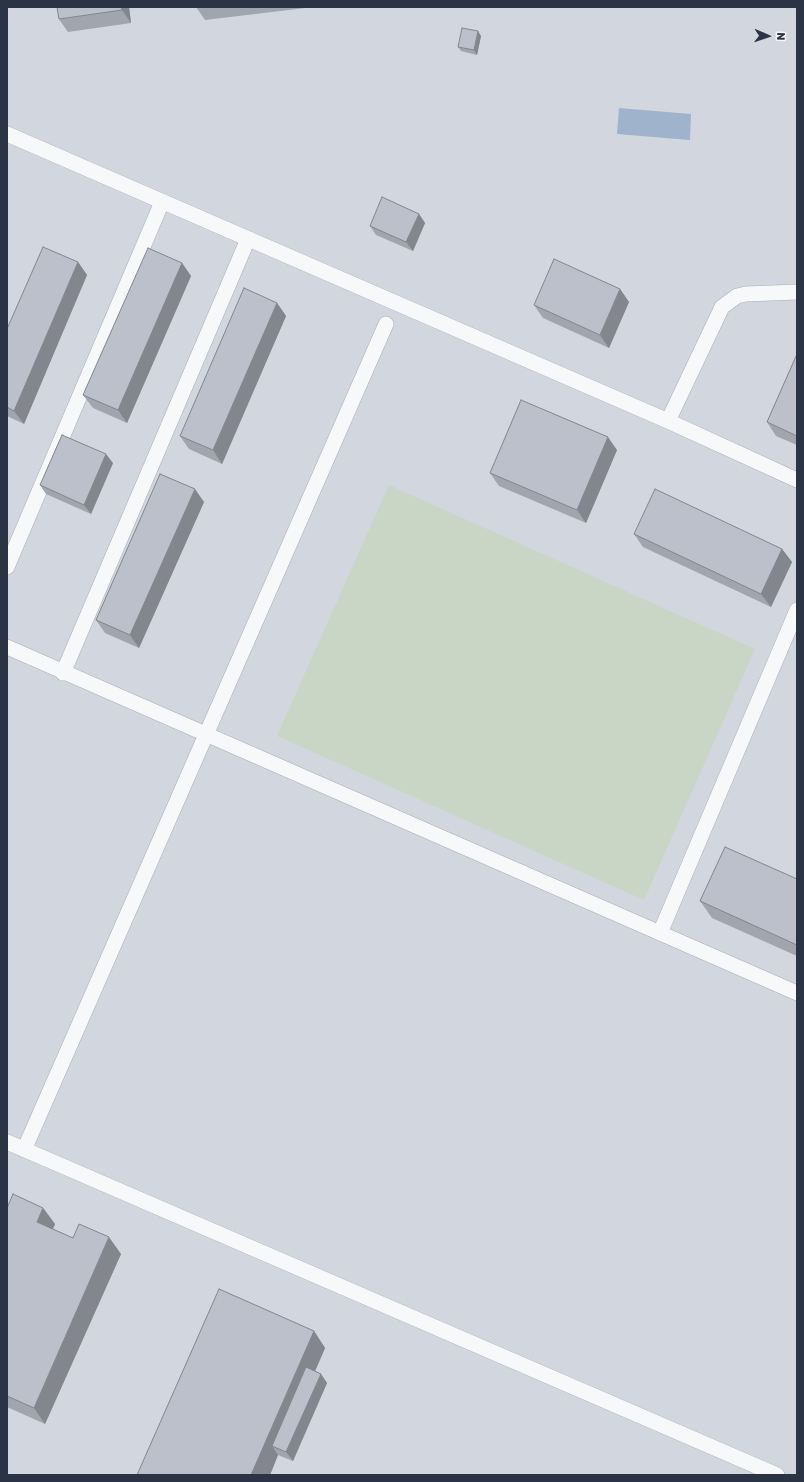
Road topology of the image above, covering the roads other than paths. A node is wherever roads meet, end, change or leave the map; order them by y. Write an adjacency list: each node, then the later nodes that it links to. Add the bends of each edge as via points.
1 (7, 134): 2 (lane)
2 (162, 202): 3 (lane); 8 (lane)
3 (248, 239): 6 (lane); 11 (lane)
4 (797, 292): 6 (lane, via 746,294 738,296 722,307)
5 (386, 324): 12 (lane)
6 (668, 421): 7 (lane)
7 (797, 480)
8 (7, 566)
9 (797, 610): 13 (lane)
10 (7, 647): 11 (lane)
11 (63, 673): 12 (lane)
12 (206, 734): 13 (lane); 16 (lane)
13 (660, 934): 14 (lane)
14 (797, 993)
15 (7, 1142): 16 (lane)
16 (24, 1150): 17 (lane)
17 (777, 1475)

